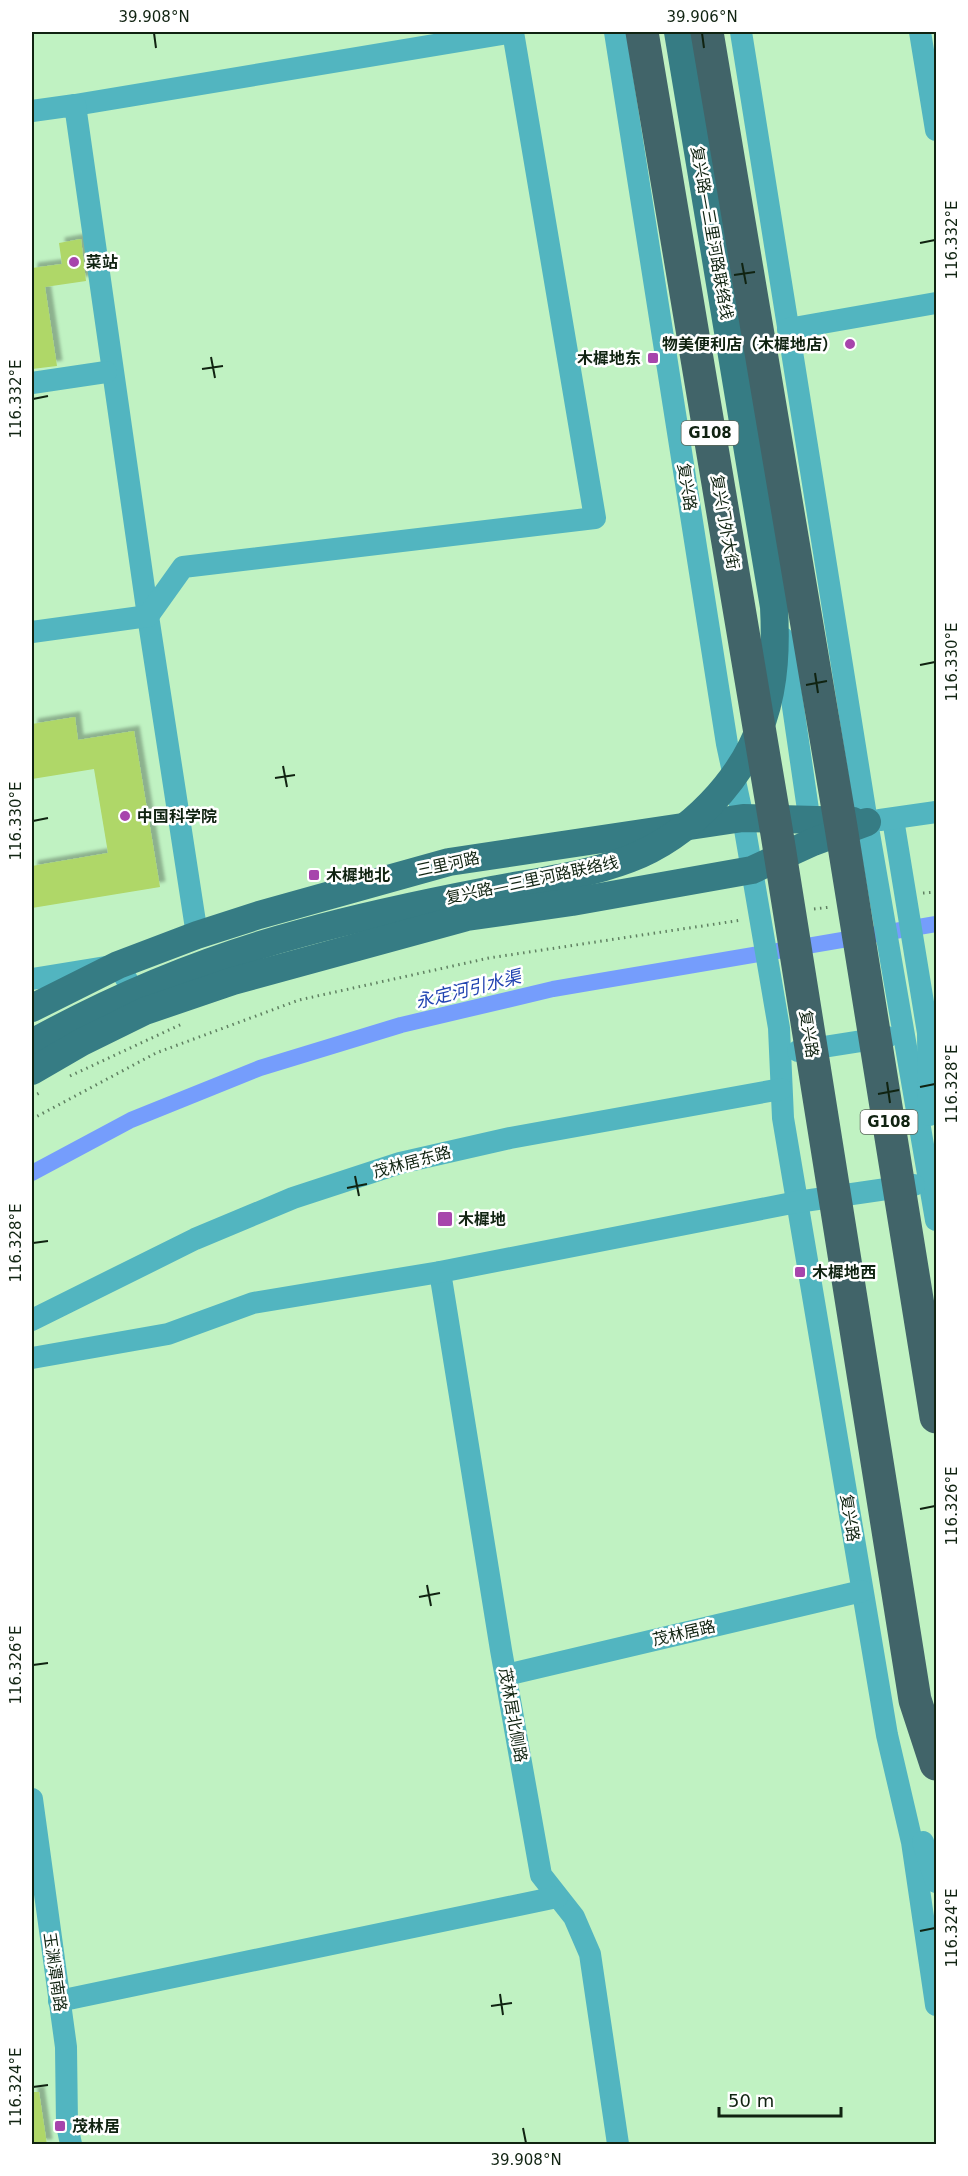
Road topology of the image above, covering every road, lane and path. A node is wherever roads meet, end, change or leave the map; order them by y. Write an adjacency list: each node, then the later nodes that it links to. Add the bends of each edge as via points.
1 (513, 32): 9 (street); 16 (street, via 595,518 183,567)
2 (615, 32): 20 (street, 复兴路)
3 (642, 32): 24 (highway, 复兴门外大街 / G108)
4 (678, 32): 41 (main road, 复兴路—三里河路联络线, via 774,607 776,641 767,704 738,768 695,818 631,858 581,873 376,914 272,942 113,1002)
5 (707, 32): 23 (highway, G108)
6 (741, 32): 13 (street)
7 (920, 32): 8 (street)
8 (930, 54): 11 (street)
9 (75, 105): 10 (street); 16 (street)
10 (32, 111)
11 (936, 130)
12 (936, 303): 13 (street)
13 (788, 329): 17 (street)
14 (106, 372): 15 (street)
15 (32, 383)
16 (148, 616): 19 (street); 33 (street)
17 (835, 619): 18 (street); 23 (street)
18 (781, 627): 20 (street); 23 (street)
19 (32, 632)
20 (711, 639): 22 (street, 复兴路)
21 (936, 812): 23 (street)
22 (743, 818): 23 (main road, 三里河路); 25 (main road, 三里河路); 26 (street, 复兴路)
23 (845, 826): 26 (main road); 27 (street, via 899,854); 40 (street, via 879,891); 54 (highway, G108)
24 (777, 834): 58 (highway, 复兴路 / G108, via 915,1700)
25 (449, 862): 32 (main road, via 467,875 472,898); 33 (main road, 三里河路)
26 (752, 870): 31 (street, 复兴路); 32 (main road)
27 (909, 890): 28 (path); 39 (street, via 924,1005)
28 (936, 892)
29 (834, 906): 30 (path)
30 (811, 910)
31 (750, 913): 42 (street, 复兴路, via 779,1028); 47 (path, via 489,958 299,1000 156,1053)
32 (467, 917): 37 (main road, via 232,981)
33 (197, 935): 34 (main road, 三里河路)
34 (118, 965): 35 (street); 36 (main road, 三里河路); 37 (street)
35 (32, 979)
36 (32, 1008)
37 (145, 1011): 44 (main road, via 82,1042)
38 (188, 1021): 43 (path)
39 (932, 1032): 40 (street); 48 (street)
40 (903, 1035): 42 (street); 48 (street)
41 (32, 1043)
42 (780, 1053): 45 (street, 复兴路)
43 (63, 1080)
44 (37, 1081): 46 (path)
45 (781, 1089): 49 (street, 复兴路); 52 (street, 茂林居东路, via 510,1138 400,1163 293,1198 195,1239)
46 (32, 1097)
47 (32, 1119)
48 (930, 1182): 49 (street); 50 (street)
49 (797, 1202): 51 (street); 55 (street, 复兴路)
50 (936, 1220)
51 (440, 1272): 53 (street, via 253,1303 168,1334); 56 (street, 茂林居北侧路)
52 (32, 1320)
53 (32, 1358)
54 (936, 1417)
55 (862, 1591): 56 (street, 茂林居路); 57 (street, 复兴路)
56 (506, 1675): 62 (street, 茂林居北侧路, via 541,1875)
57 (887, 1735): 60 (street, 复兴路); 61 (street)
58 (936, 1764)
59 (32, 1799): 64 (street, 玉渊潭南路)
60 (912, 1842): 63 (street); 65 (street, 复兴路)
61 (936, 1882)
62 (557, 1897): 64 (street); 67 (street, 茂林居北侧路, via 574,1917 590,1954)
63 (936, 1922)
64 (59, 2001): 66 (street, 玉渊潭南路, via 66,2047)
65 (936, 2005)
66 (70, 2145)
67 (618, 2145)

